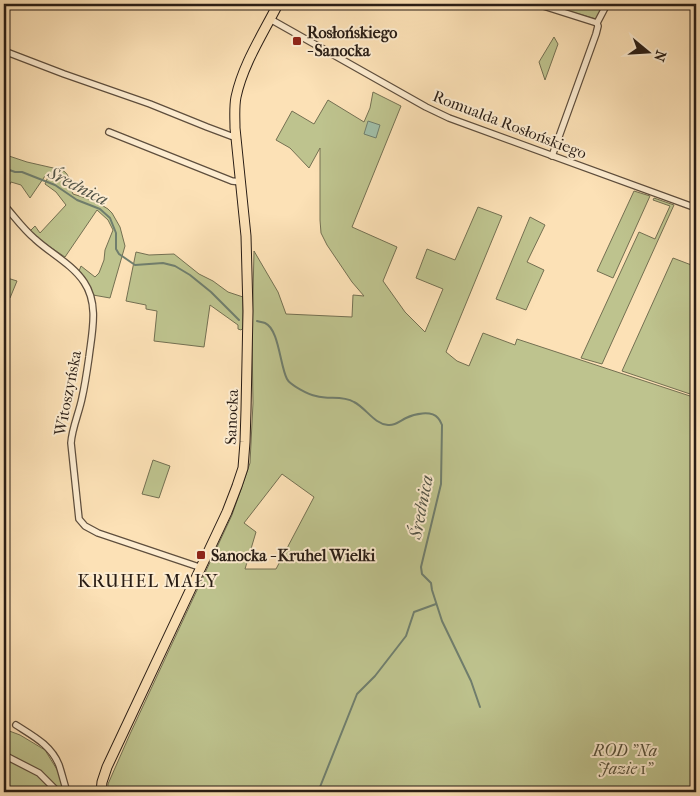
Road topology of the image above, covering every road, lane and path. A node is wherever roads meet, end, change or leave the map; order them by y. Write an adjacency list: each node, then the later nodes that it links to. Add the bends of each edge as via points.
1 (278, 4): 4 (main road, Sanocka)
2 (537, 4): 5 (street)
3 (607, 4): 5 (street)
4 (270, 19): 8 (main road, Sanocka, via 237,92); 9 (street, Romualda Rosłońskiego, via 426,107)
5 (597, 23): 9 (street, via 596,34)
6 (4, 51): 8 (street)
7 (109, 132): 10 (street)
8 (236, 136): 10 (main road, Sanocka)
9 (552, 156): 12 (street, Romualda Rosłońskiego)
10 (241, 182): 13 (main road, Sanocka, via 248,311 246,442 240,477)
11 (4, 205): 13 (street, Witoszyńska, via 34,238 79,275 92,299 86,378 71,443 79,519 98,532)
12 (696, 208)
13 (202, 568): 18 (main road, Sanocka, via 111,758)
14 (16, 725): 17 (street, via 49,748 59,764)
15 (4, 755): 16 (street, via 39,773)
16 (58, 792)
17 (67, 792)
18 (101, 792)

